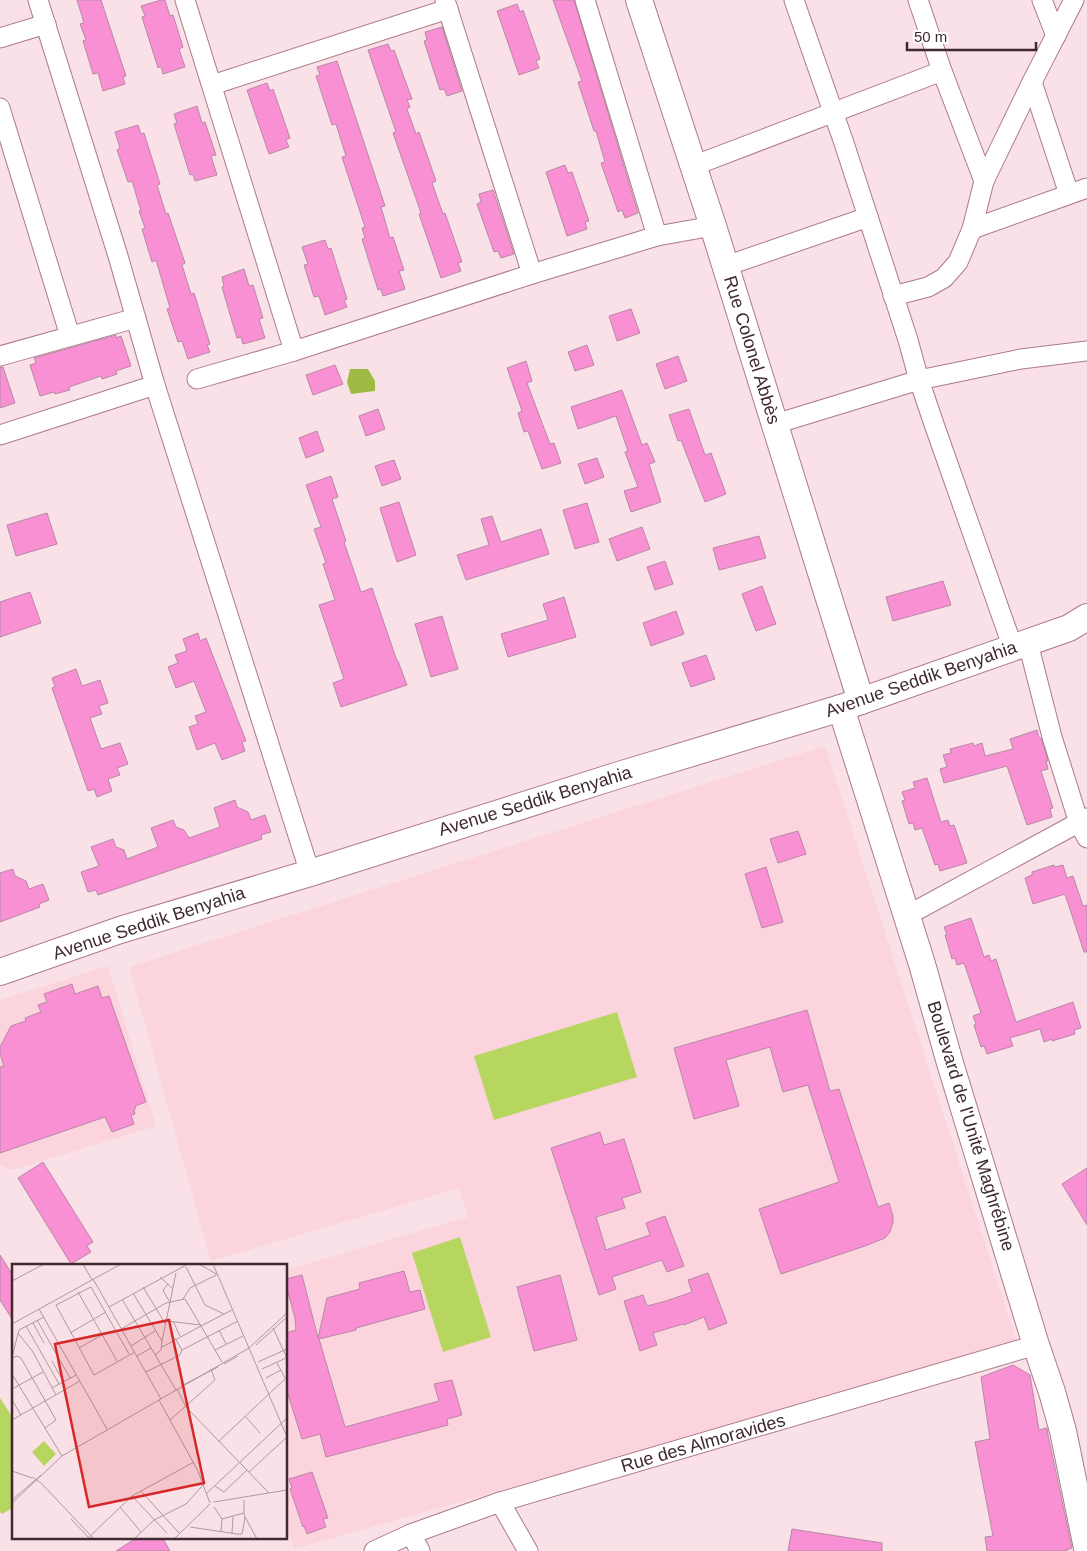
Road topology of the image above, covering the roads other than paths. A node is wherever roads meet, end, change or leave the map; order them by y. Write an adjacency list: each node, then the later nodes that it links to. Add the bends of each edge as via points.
1 (38, 0): 10 (street)
2 (185, 0): 15 (street)
3 (585, 0): 26 (street)
4 (639, 0): 19 (street, Rue Colonel Abbès)
5 (794, 0): 17 (street)
6 (918, 0): 13 (street)
7 (1042, 0): 11 (street)
8 (447, 5): 15 (street); 28 (street)
9 (1077, 5): 11 (street)
10 (46, 24): 12 (street); 30 (street)
11 (1056, 36): 14 (street)
12 (0, 38)
13 (942, 71): 17 (street); 20 (street)
14 (1032, 82): 20 (street); 22 (street)
15 (212, 84): 33 (street)
16 (0, 108): 18 (street)
17 (833, 112): 19 (street); 23 (street)
18 (3, 130): 31 (street)
19 (693, 166): 24 (street, Rue Colonel Abbès)
20 (984, 181): 25 (street)
21 (1087, 188): 22 (street)
22 (1069, 194): 25 (street)
23 (868, 217): 27 (street); 29 (street)
24 (713, 226): 26 (street); 27 (street, Rue Colonel Abbès)
25 (972, 229): 29 (street, via 958,262 944,278 928,287)
26 (657, 236): 28 (street)
27 (726, 266): 38 (street, Rue Colonel Abbès)
28 (532, 274): 33 (street)
29 (892, 296): 36 (street)
30 (136, 318): 31 (street); 37 (street)
31 (70, 336): 32 (street)
32 (1, 350)
33 (294, 351): 35 (street)
34 (1087, 351): 36 (street, via 1021,359)
35 (197, 379)
36 (919, 380): 38 (street); 41 (street)
37 (155, 384): 39 (street); 44 (street)
38 (775, 424): 42 (street, Rue Colonel Abbès)
39 (0, 435)
40 (1081, 626): 41 (street, Avenue Seddik Benyahia)
41 (1020, 646): 42 (street, Avenue Seddik Benyahia); 43 (street)
42 (851, 704): 44 (street, Avenue Seddik Benyahia); 45 (street, Boulevard de l'Unité Maghrébine)
43 (1084, 826): 45 (street)
44 (310, 873): 46 (street, Avenue Seddik Benyahia, via 120,930)
45 (906, 916): 47 (street, Boulevard de l'Unité Maghrébine)
46 (0, 972)
47 (1036, 1345): 48 (street, Rue des Almoravides); 50 (street, Boulevard de l'Unité Maghrébine, via 1063,1431)
48 (500, 1502): 49 (street, Rue des Almoravides); 53 (street)
49 (411, 1534): 51 (street, Rue des Almoravides); 52 (street)
50 (1087, 1548)
51 (374, 1551)
52 (420, 1551)
53 (528, 1551)

